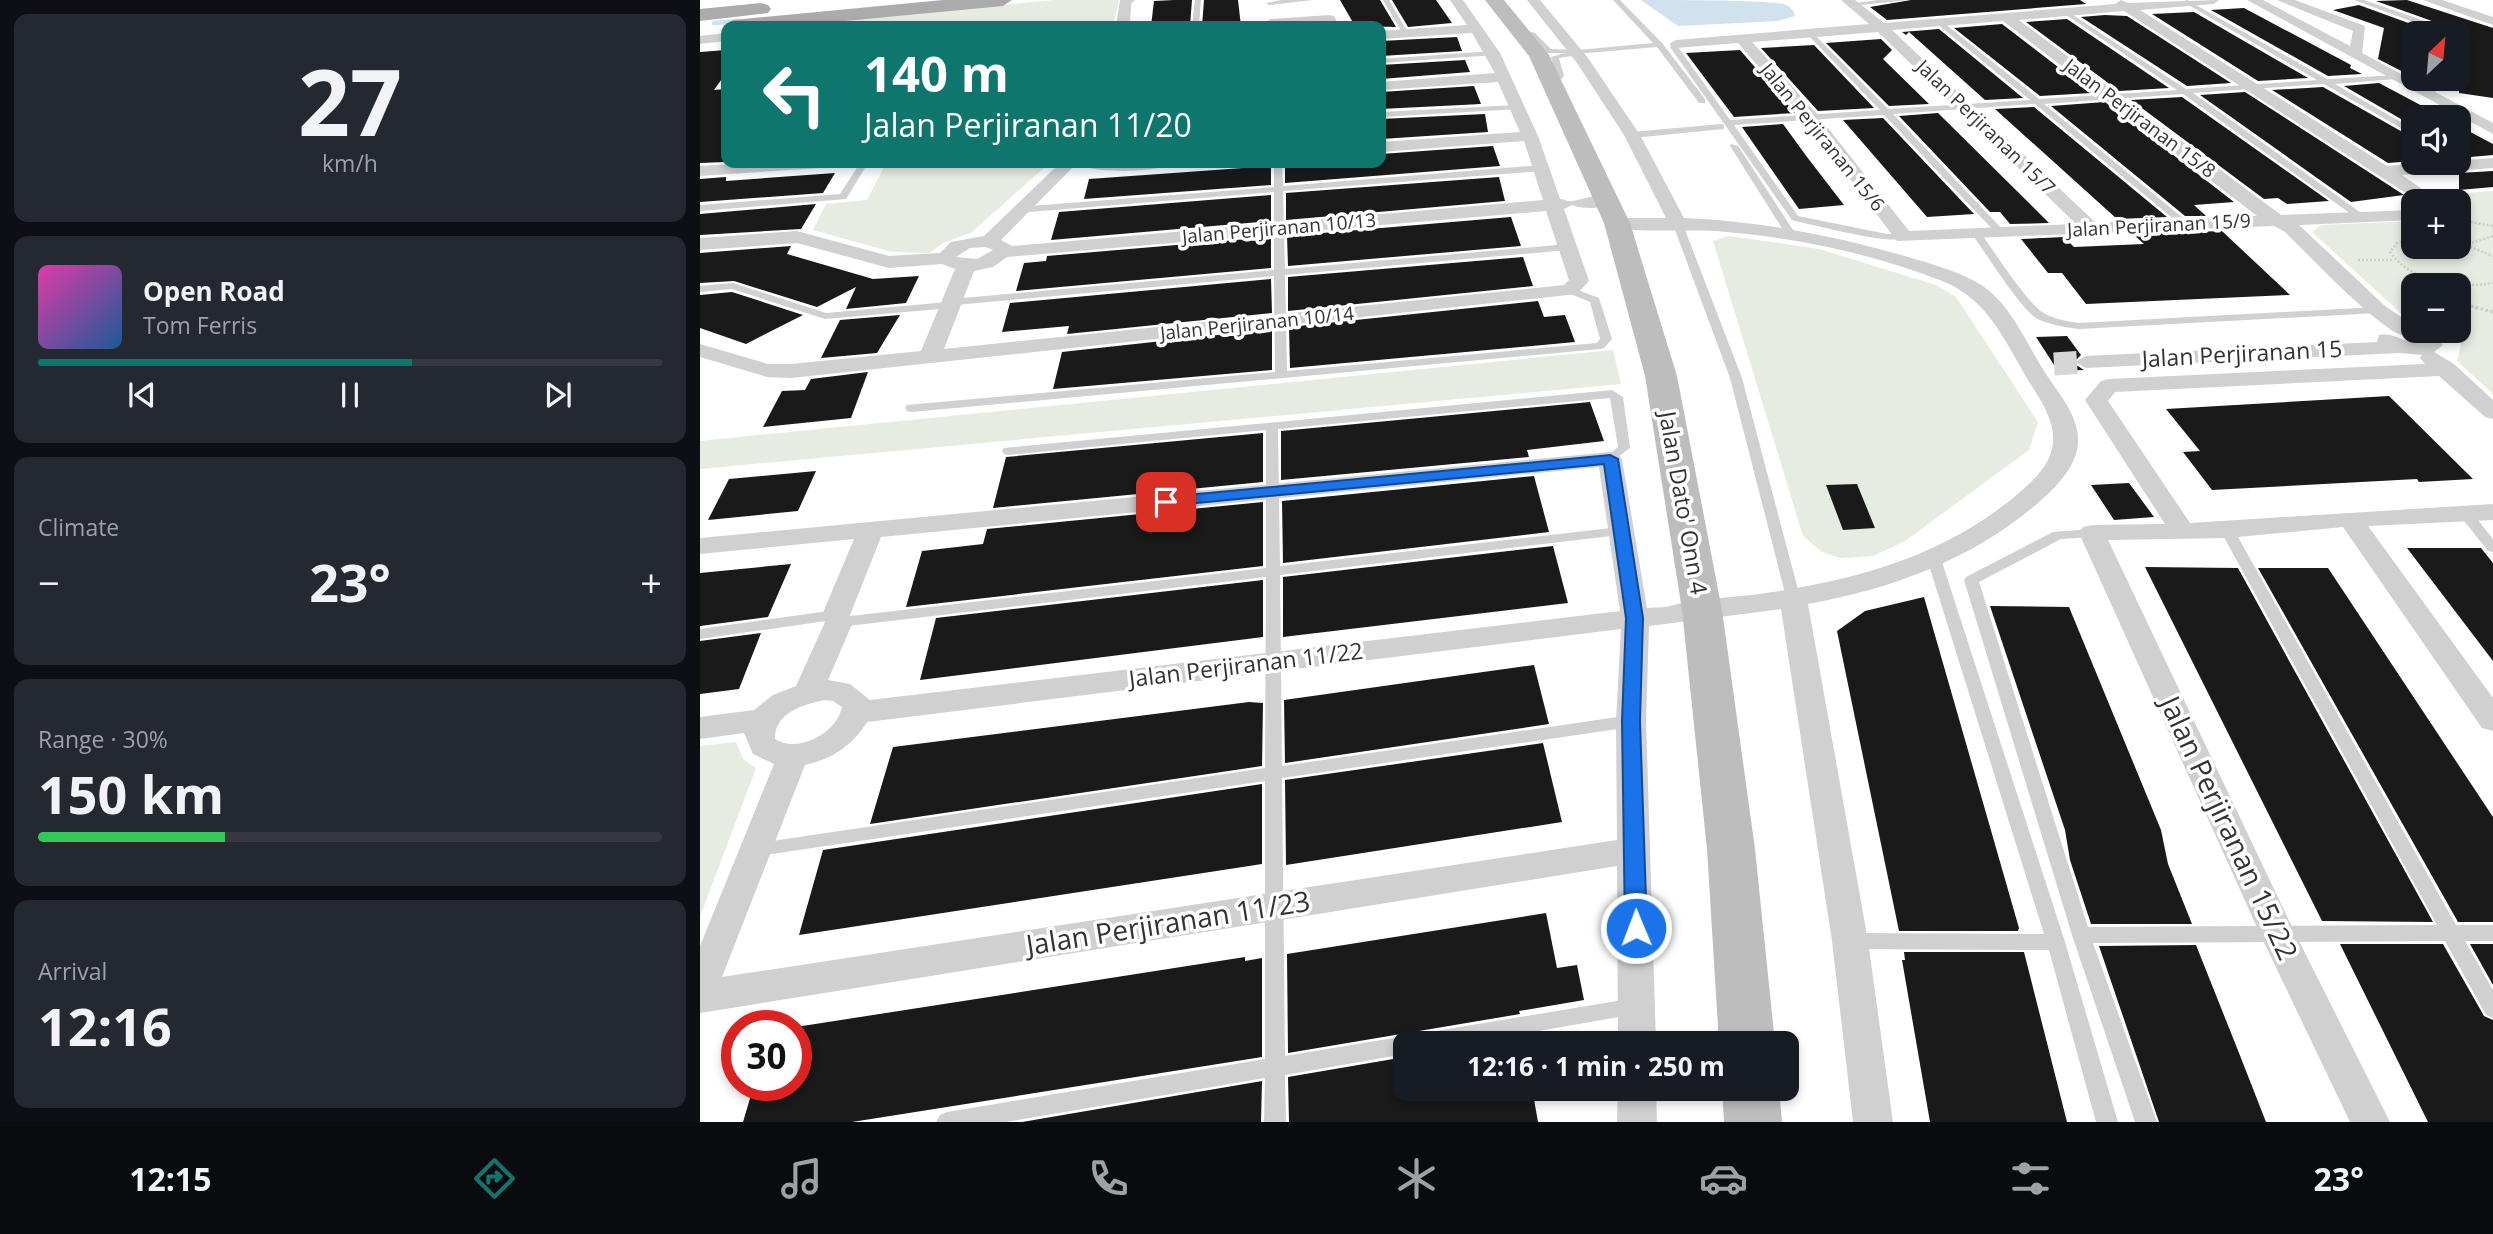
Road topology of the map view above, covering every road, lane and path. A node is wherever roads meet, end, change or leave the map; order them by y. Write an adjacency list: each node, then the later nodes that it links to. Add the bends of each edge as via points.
1 (856, 0): 20 (main road)
2 (1003, 0): 24 (main road)
3 (1198, 0): 26 (lane)
4 (1310, 0): 15 (lane)
5 (1386, 0): 37 (lane)
6 (1456, 0): 21 (street)
7 (1616, 0): 43 (lane)
8 (1905, 0): 16 (lane)
9 (2213, 0): 17 (street)
10 (2253, 0): 46 (street)
11 (2283, 0): 46 (street, via 2360,29)
12 (2357, 0): 31 (lane)
13 (2429, 0): 32 (street)
14 (1127, 1): 25 (street)
15 (1269, 2): 27 (street)
16 (1850, 2): 33 (street, Jalan Perjiranan 15/7)
17 (2188, 2): 18 (street); 50 (lane)
18 (2119, 3): 19 (street); 53 (street)
19 (2064, 11): 23 (street); 54 (lane)
20 (700, 15)
21 (1485, 15): 22 (main road, Jalan Dato' Onn 4); 37 (street); 45 (street)
22 (1527, 15): 44 (street); 44 (lane, via 1532,35 1549,51); 51 (main road, Jalan Dato' Onn 4)
23 (2005, 16): 30 (street); 56 (street, Jalan Perjiranan 15/8)
24 (785, 21)
25 (1125, 21)
26 (1196, 21)
27 (1271, 21)
28 (1310, 21): 29 (street)
29 (1330, 21)
30 (1939, 21): 33 (street); 58 (lane)
31 (2417, 21)
32 (2493, 21)
33 (1880, 26): 36 (street); 60 (street, Jalan Perjiranan 15/7)
34 (721, 28): 35 (main road)
35 (700, 30)
36 (1810, 32): 40 (street); 61 (lane)
37 (1407, 34): 38 (street)
38 (1386, 35)
39 (721, 38): 41 (street)
40 (1741, 38): 42 (street); 63 (street, Jalan Perjiranan 15/6)
41 (700, 40)
42 (1676, 44): 64 (lane)
43 (1659, 46): 44 (lane); 64 (lane)
44 (1576, 52): 51 (lane, via 1555,57 1560,76); 67 (street)
45 (1493, 53): 47 (lane); 49 (street)
46 (2355, 55): 48 (street)
47 (1386, 61)
48 (2396, 77): 50 (lane); 57 (street)
49 (1504, 78): 52 (street); 59 (street)
50 (2326, 81): 53 (lane); 65 (lane)
51 (1553, 83): 82 (main road, Jalan Dato' Onn 4)
52 (1386, 86)
53 (2255, 86): 54 (lane); 78 (street)
54 (2184, 91): 56 (lane); 86 (lane)
55 (2432, 91): 57 (lane)
56 (2112, 96): 58 (lane); 87 (street, Jalan Perjiranan 15/8)
57 (2431, 96): 66 (street)
58 (2040, 101): 60 (lane); 90 (lane)
59 (1516, 107): 62 (lane); 68 (street)
60 (1966, 107): 61 (lane); 93 (street, Jalan Perjiranan 15/7)
61 (1886, 112): 63 (lane); 94 (lane)
62 (1386, 115)
63 (1811, 117): 64 (lane); 98 (street, Jalan Perjiranan 15/6)
64 (1725, 125): 67 (lane); 95 (lane); 98 (lane, via 1795,218)
65 (2401, 125)
66 (2493, 129)
67 (1632, 135): 88 (street)
68 (1530, 136): 69 (street); 76 (street)
69 (1386, 147)
70 (2471, 162): 71 (street)
71 (2493, 163)
72 (728, 168): 79 (street)
73 (861, 168): 83 (lane, via 843,197)
74 (1063, 168): 84 (street)
75 (1278, 168): 80 (lane)
76 (1542, 168): 80 (lane); 82 (street)
77 (2401, 169): 78 (street)
78 (2385, 171): 81 (street)
79 (700, 172)
80 (1279, 189): 84 (lane); 92 (lane)
81 (2412, 189)
82 (1584, 207): 88 (street, Jalan Perjiranan 10/13); 92 (street, Jalan Perjiranan 10/13); 104 (street); 146 (main road, Jalan Dato' Onn 4, via 1661,376)
83 (700, 208)
84 (1017, 210): 102 (street)
85 (2401, 215): 86 (street, Jalan Perjiranan 15/9)
86 (2361, 217): 87 (street, Jalan Perjiranan 15/9)
87 (2275, 220): 90 (street, Jalan Perjiranan 15/9); 116 (street, via 2291,228)
88 (1677, 222): 95 (street, Jalan Perjiranan 10/13); 145 (lane, via 1736,378)
89 (2471, 222): 91 (path)
90 (2185, 224): 93 (street, Jalan Perjiranan 15/9)
91 (2493, 226)
92 (1280, 228): 102 (street, Jalan Perjiranan 10/13); 108 (lane)
93 (2091, 228): 94 (street, Jalan Perjiranan 15/9)
94 (2000, 232): 96 (street, Jalan Perjiranan 15/9)
95 (1790, 233): 143 (street, Jalan Perjiranan 10/13, via 1883,256 1971,287 2036,356 2067,440 2061,461 2042,486 1992,529)
96 (1976, 234): 98 (street, Jalan Perjiranan 15/9); 116 (lane, via 2037,315 2064,324)
97 (2493, 236): 100 (path)
98 (1904, 237)
99 (2401, 243): 109 (path, via 2392,247 2393,257)
100 (2471, 243)
101 (700, 244): 106 (street, via 797,237 889,262)
102 (996, 246): 106 (street, via 963,244); 107 (street, via 993,260)
103 (2471, 246): 105 (path)
104 (1568, 247): 108 (lane); 112 (street)
105 (2493, 256)
106 (946, 258): 107 (street)
107 (967, 266): 114 (street)
108 (1280, 272): 114 (lane); 118 (lane)
109 (2415, 273)
110 (2471, 284): 111 (path)
111 (2493, 284)
112 (1575, 286): 118 (street, Jalan Perjiranan 10/14); 126 (lane, via 1595,300 1605,343)
113 (700, 289): 114 (lane, via 733,286 825,316)
114 (952, 303): 124 (street)
115 (2471, 306): 117 (path)
116 (2378, 310): 119 (street)
117 (2493, 312)
118 (1281, 320): 124 (street, Jalan Perjiranan 10/14); 126 (lane)
119 (2401, 333)
120 (2401, 337): 123 (street, Jalan Perjiranan 15)
121 (2412, 343): 125 (street)
122 (700, 350): 124 (street, Jalan Perjiranan 10/14, via 767,370 791,371)
123 (2081, 354)
124 (930, 356)
125 (2445, 369): 128 (street); 139 (street, via 2109,386 2096,400 2098,406)
126 (1281, 375): 127 (lane)
127 (911, 408)
128 (2493, 412)
129 (1272, 426): 130 (lane); 131 (lane, via 1612,394 1617,397 1624,448); 132 (lane)
130 (1008, 451)
131 (1610, 459): 132 (street); 138 (street)
132 (1273, 491): 136 (street); 144 (lane)
133 (2463, 512): 134 (street); 135 (street); 142 (lane)
134 (2493, 512)
135 (2350, 519): 137 (street); 153 (street)
136 (871, 530): 141 (street); 147 (street)
137 (2227, 530): 139 (street); 163 (lane)
138 (1620, 531): 144 (lane); 146 (street)
139 (2183, 531): 140 (street)
140 (2092, 533): 162 (street, Jalan Perjiranan 15/22); 164 (lane, via 2058,535 1971,580)
141 (700, 546)
142 (2493, 548)
143 (1935, 562): 145 (street, Jalan Perjiranan 10/13, via 1890,578); 166 (lane)
144 (1273, 572): 147 (lane); 149 (lane)
145 (1793, 597): 146 (street, Jalan Perjiranan 10/13); 165 (street)
146 (1668, 614): 149 (street, Jalan Perjiranan 11/22); 154 (street); 173 (main road, Jalan Dato' Onn 4, via 1731,849)
147 (838, 618): 148 (lane); 150 (street)
148 (700, 634)
149 (1273, 662): 151 (street, Jalan Perjiranan 11/22); 157 (lane)
150 (808, 692): 151 (street, via 840,691 857,703); 152 (street, via 783,703)
151 (858, 712): 156 (street, via 855,722 836,740)
152 (764, 720): 155 (street); 156 (street, via 759,732 766,749)
153 (2493, 720)
154 (1631, 721): 157 (lane); 159 (street)
155 (700, 727)
156 (793, 755): 158 (street)
157 (1274, 773): 158 (lane); 160 (lane)
158 (758, 849): 167 (street)
159 (1635, 850): 160 (street, Jalan Perjiranan 11/23); 169 (street)
160 (1274, 906): 168 (street, Jalan Perjiranan 11/23); 175 (lane)
161 (2493, 933): 163 (lane)
162 (2278, 934): 163 (lane); 164 (lane); 185 (street, Jalan Perjiranan 15/22)
163 (2449, 934): 170 (lane)
164 (2081, 935): 184 (lane)
165 (1850, 941): 166 (lane); 182 (street)
166 (2056, 942): 183 (lane)
167 (700, 988)
168 (700, 997)
169 (1637, 1006): 171 (lane); 172 (street)
170 (2493, 1009)
171 (1487, 1031)
172 (1637, 1031)
173 (1746, 1031)
174 (1393, 1047): 175 (lane)
175 (1275, 1066): 178 (lane); 179 (lane)
176 (1637, 1101): 180 (street)
177 (1751, 1101): 181 (main road)
178 (947, 1122)
179 (1275, 1122)
180 (1637, 1122)
181 (1753, 1122)
182 (1873, 1122)
183 (2107, 1122)
184 (2146, 1122)
185 (2370, 1122)

